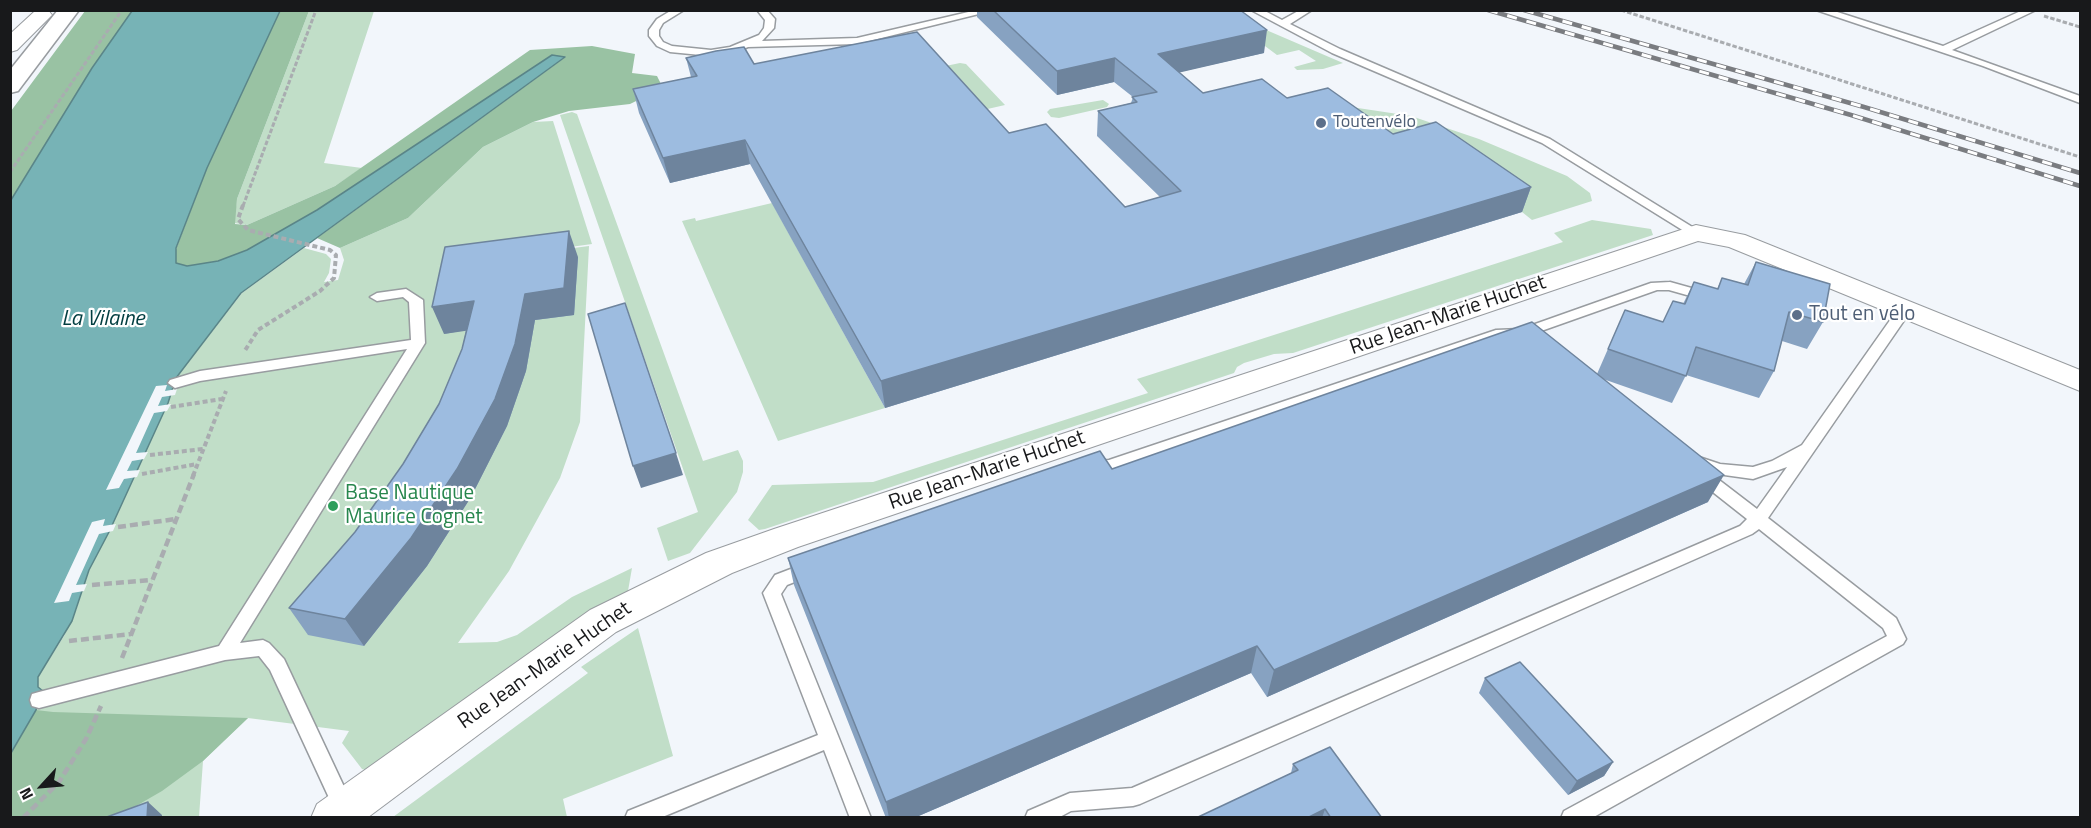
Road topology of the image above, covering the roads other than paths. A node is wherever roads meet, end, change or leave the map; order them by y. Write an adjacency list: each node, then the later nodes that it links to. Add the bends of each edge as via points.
1 (69, 10): 16 (main road)
2 (680, 10): 11 (lane)
3 (761, 10): 13 (lane, via 770,19 769,28)
4 (991, 10): 13 (lane, via 857,41)
5 (1255, 10): 12 (lane)
6 (1308, 10): 12 (lane)
7 (1820, 10): 15 (lane)
8 (652, 11): 11 (lane)
9 (2030, 11): 15 (lane)
10 (42, 15): 14 (street)
11 (660, 21): 13 (lane, via 654,36 670,49 711,53)
12 (1282, 24): 18 (lane, via 1546,141)
13 (750, 44)
14 (10, 46)
15 (1943, 51): 17 (lane)
16 (10, 86)
17 (2080, 100)
18 (1696, 233): 21 (street, via 1736,241); 34 (street, Rue Jean-Marie Huchet, via 719,563 603,621)
19 (376, 297): 23 (lane, via 406,293 416,300)
20 (1717, 299): 22 (lane, via 1656,286)
21 (1905, 309): 25 (street); 27 (lane)
22 (1522, 333): 24 (lane); 28 (lane, via 1501,333 1110,466)
23 (418, 343): 26 (lane); 31 (lane)
24 (1541, 347)
25 (2080, 381)
26 (175, 383)
27 (1809, 447): 29 (lane); 29 (lane, via 1778,465 1753,473 1719,470 1688,461)
28 (1077, 465)
29 (1759, 519): 37 (lane, via 1735,534 1133,797 1070,802); 38 (lane, via 1890,623 1897,639)
30 (824, 563): 33 (lane, via 781,580 772,593)
31 (225, 652): 32 (lane); 34 (lane, via 263,648 277,665)
32 (39, 700)
33 (830, 739): 35 (lane); 36 (lane)
34 (338, 813)
35 (635, 818)
36 (861, 818)
37 (1035, 818)
38 (1571, 818)

